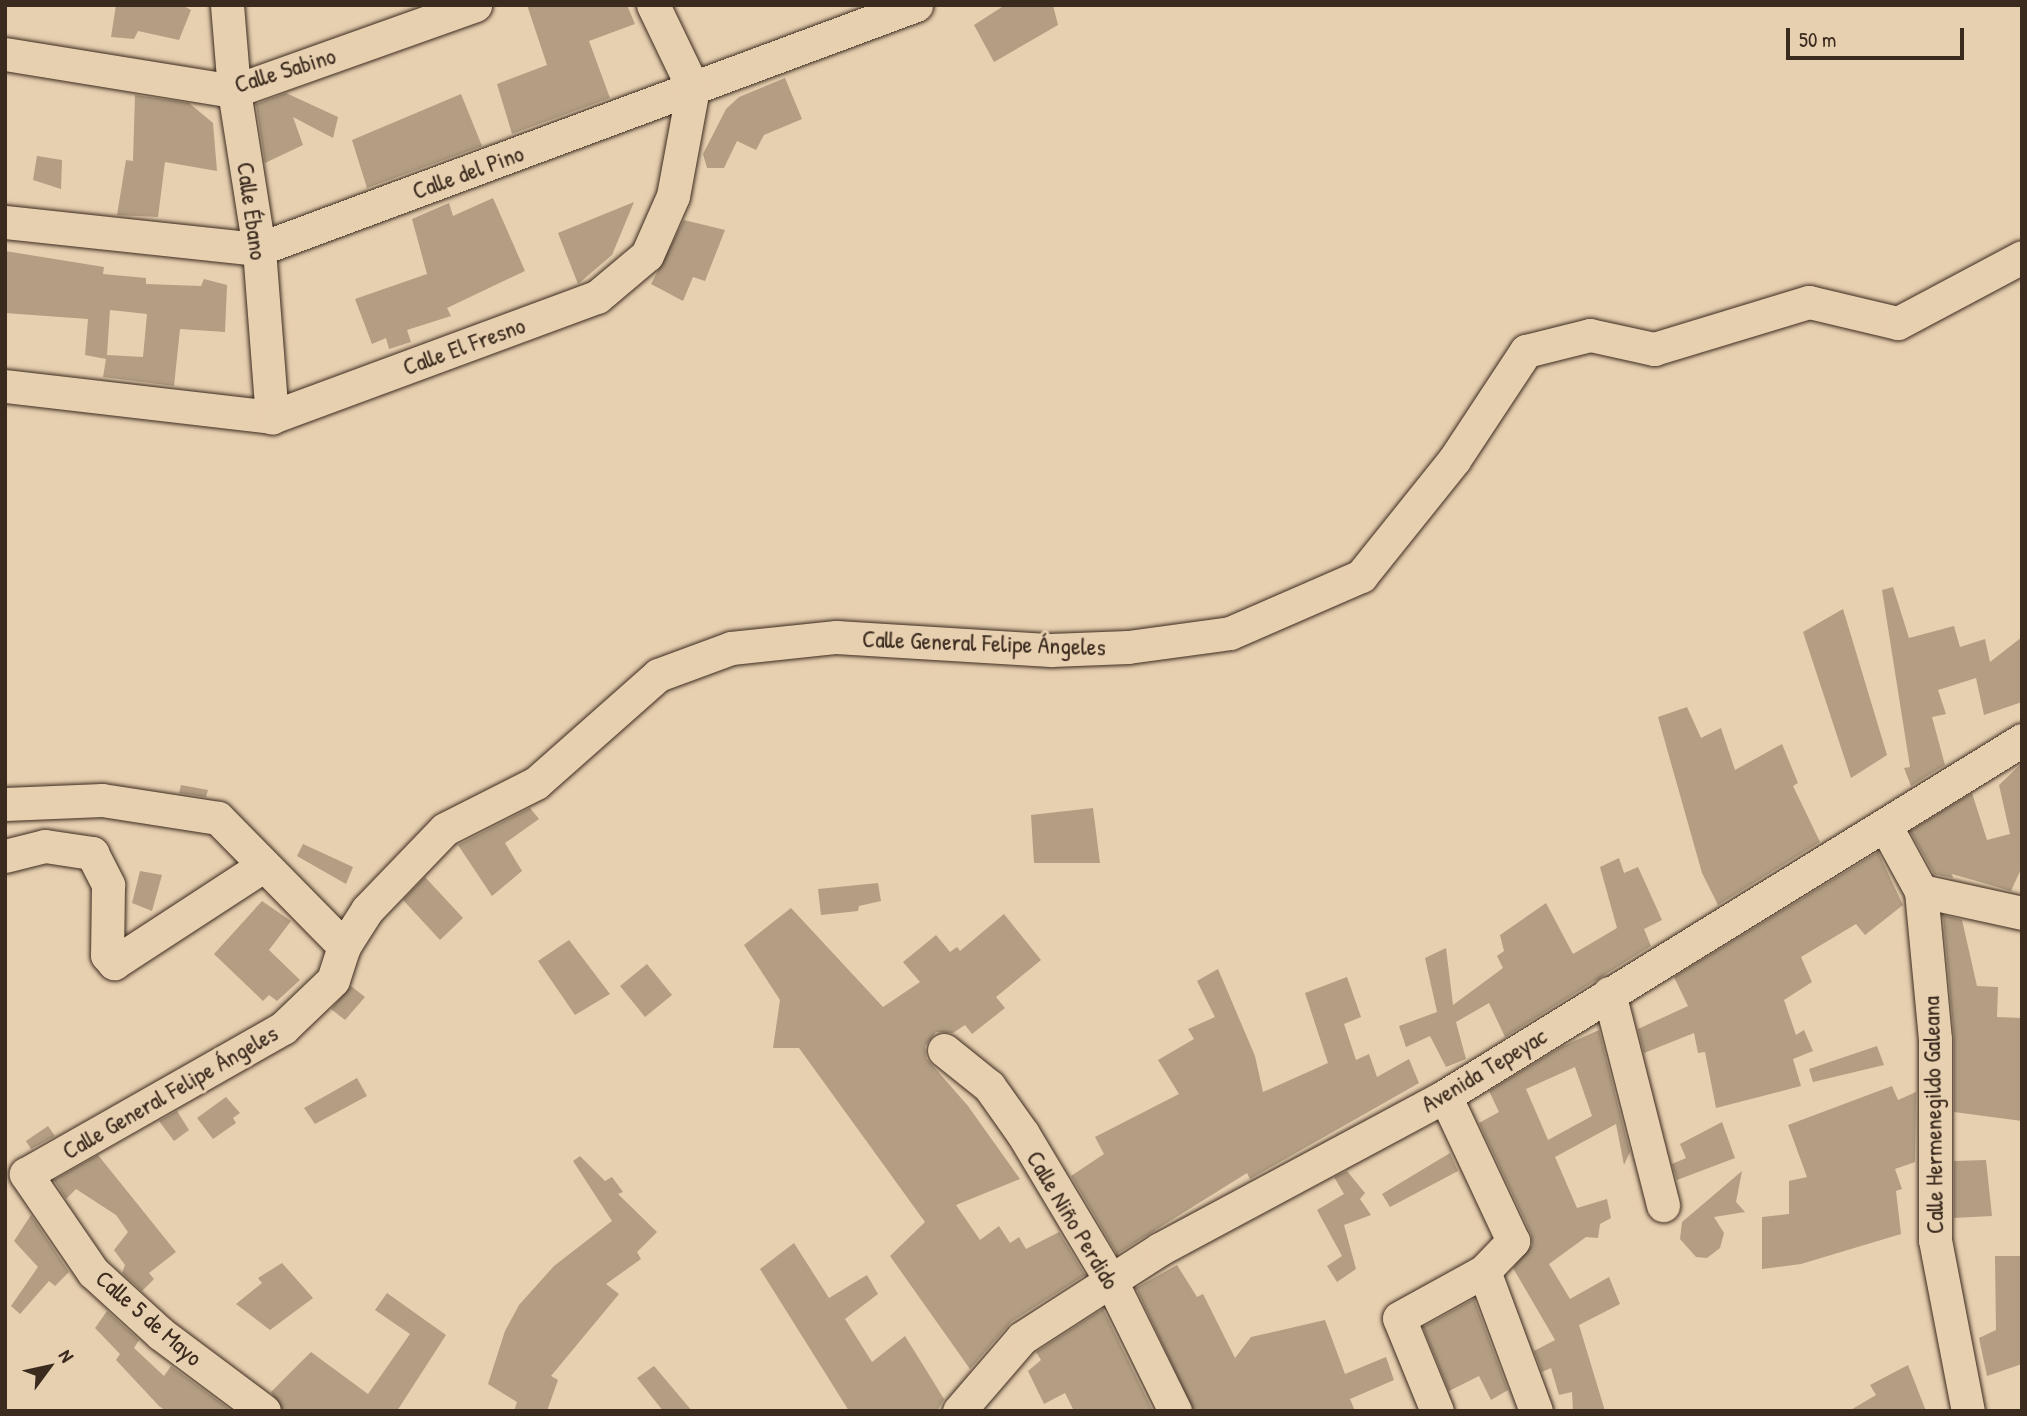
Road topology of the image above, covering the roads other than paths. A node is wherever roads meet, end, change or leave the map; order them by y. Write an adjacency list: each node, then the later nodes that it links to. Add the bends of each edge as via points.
1 (227, 5): 7 (street, Calle Ébano)
2 (475, 5): 7 (street, Calle Sabino)
3 (653, 5): 6 (street)
4 (916, 5): 6 (street, Calle del Pino)
5 (5, 54): 7 (street, Calle Sabino)
6 (693, 88): 9 (street, Calle del Pino); 12 (street, Calle El Fresno, via 673,197 647,255 597,297)
7 (234, 91): 9 (street, Calle Ébano)
8 (5, 222): 9 (street, Calle del Pino)
9 (259, 249): 12 (street, Calle Ébano)
10 (2022, 257): 20 (street, Calle General Felipe Ángeles, via 1898,323 1809,302 1654,349 1590,335 1526,351 1454,460 1361,576 1230,633 1128,647 1051,650 836,637 732,648 658,674 537,783 444,830 367,911)
11 (5, 386): 12 (street, Calle El Fresno)
12 (272, 416)
13 (2022, 740): 15 (street, Avenida Tepeyac)
14 (5, 804): 17 (street, via 102,800 218,818)
15 (1885, 825): 18 (street, Calle Hermenegildo Galeana); 21 (street, Avenida Tepeyac)
16 (5, 856): 17 (street, via 45,846 92,853 108,885 107,955 114,963)
17 (261, 867): 20 (street)
18 (1921, 891): 19 (street); 33 (street, Calle Hermenegildo Galeana, via 1935,1039 1935,1240)
19 (2022, 913)
20 (344, 946): 24 (street, Calle General Felipe Ángeles, via 333,980 283,1028)
21 (1609, 993): 23 (street, Avenida Tepeyac); 25 (street)
22 (944, 1050): 27 (street, Calle Niño Perdido, via 989,1086)
23 (1445, 1096): 26 (street, via 1513,1241); 27 (street, Avenida Tepeyac, via 1160,1249)
24 (26, 1174): 28 (street, Calle 5 de Mayo, via 93,1272 161,1334)
25 (1663, 1205)
26 (1484, 1271): 31 (street, via 1399,1318); 32 (street)
27 (1111, 1281): 29 (street, Avenida Tepeyac, via 1023,1338); 30 (street, Calle Niño Perdido)
28 (264, 1411)
29 (959, 1411)
30 (1175, 1411)
31 (1437, 1411)
32 (1536, 1411)
33 (1968, 1411)

